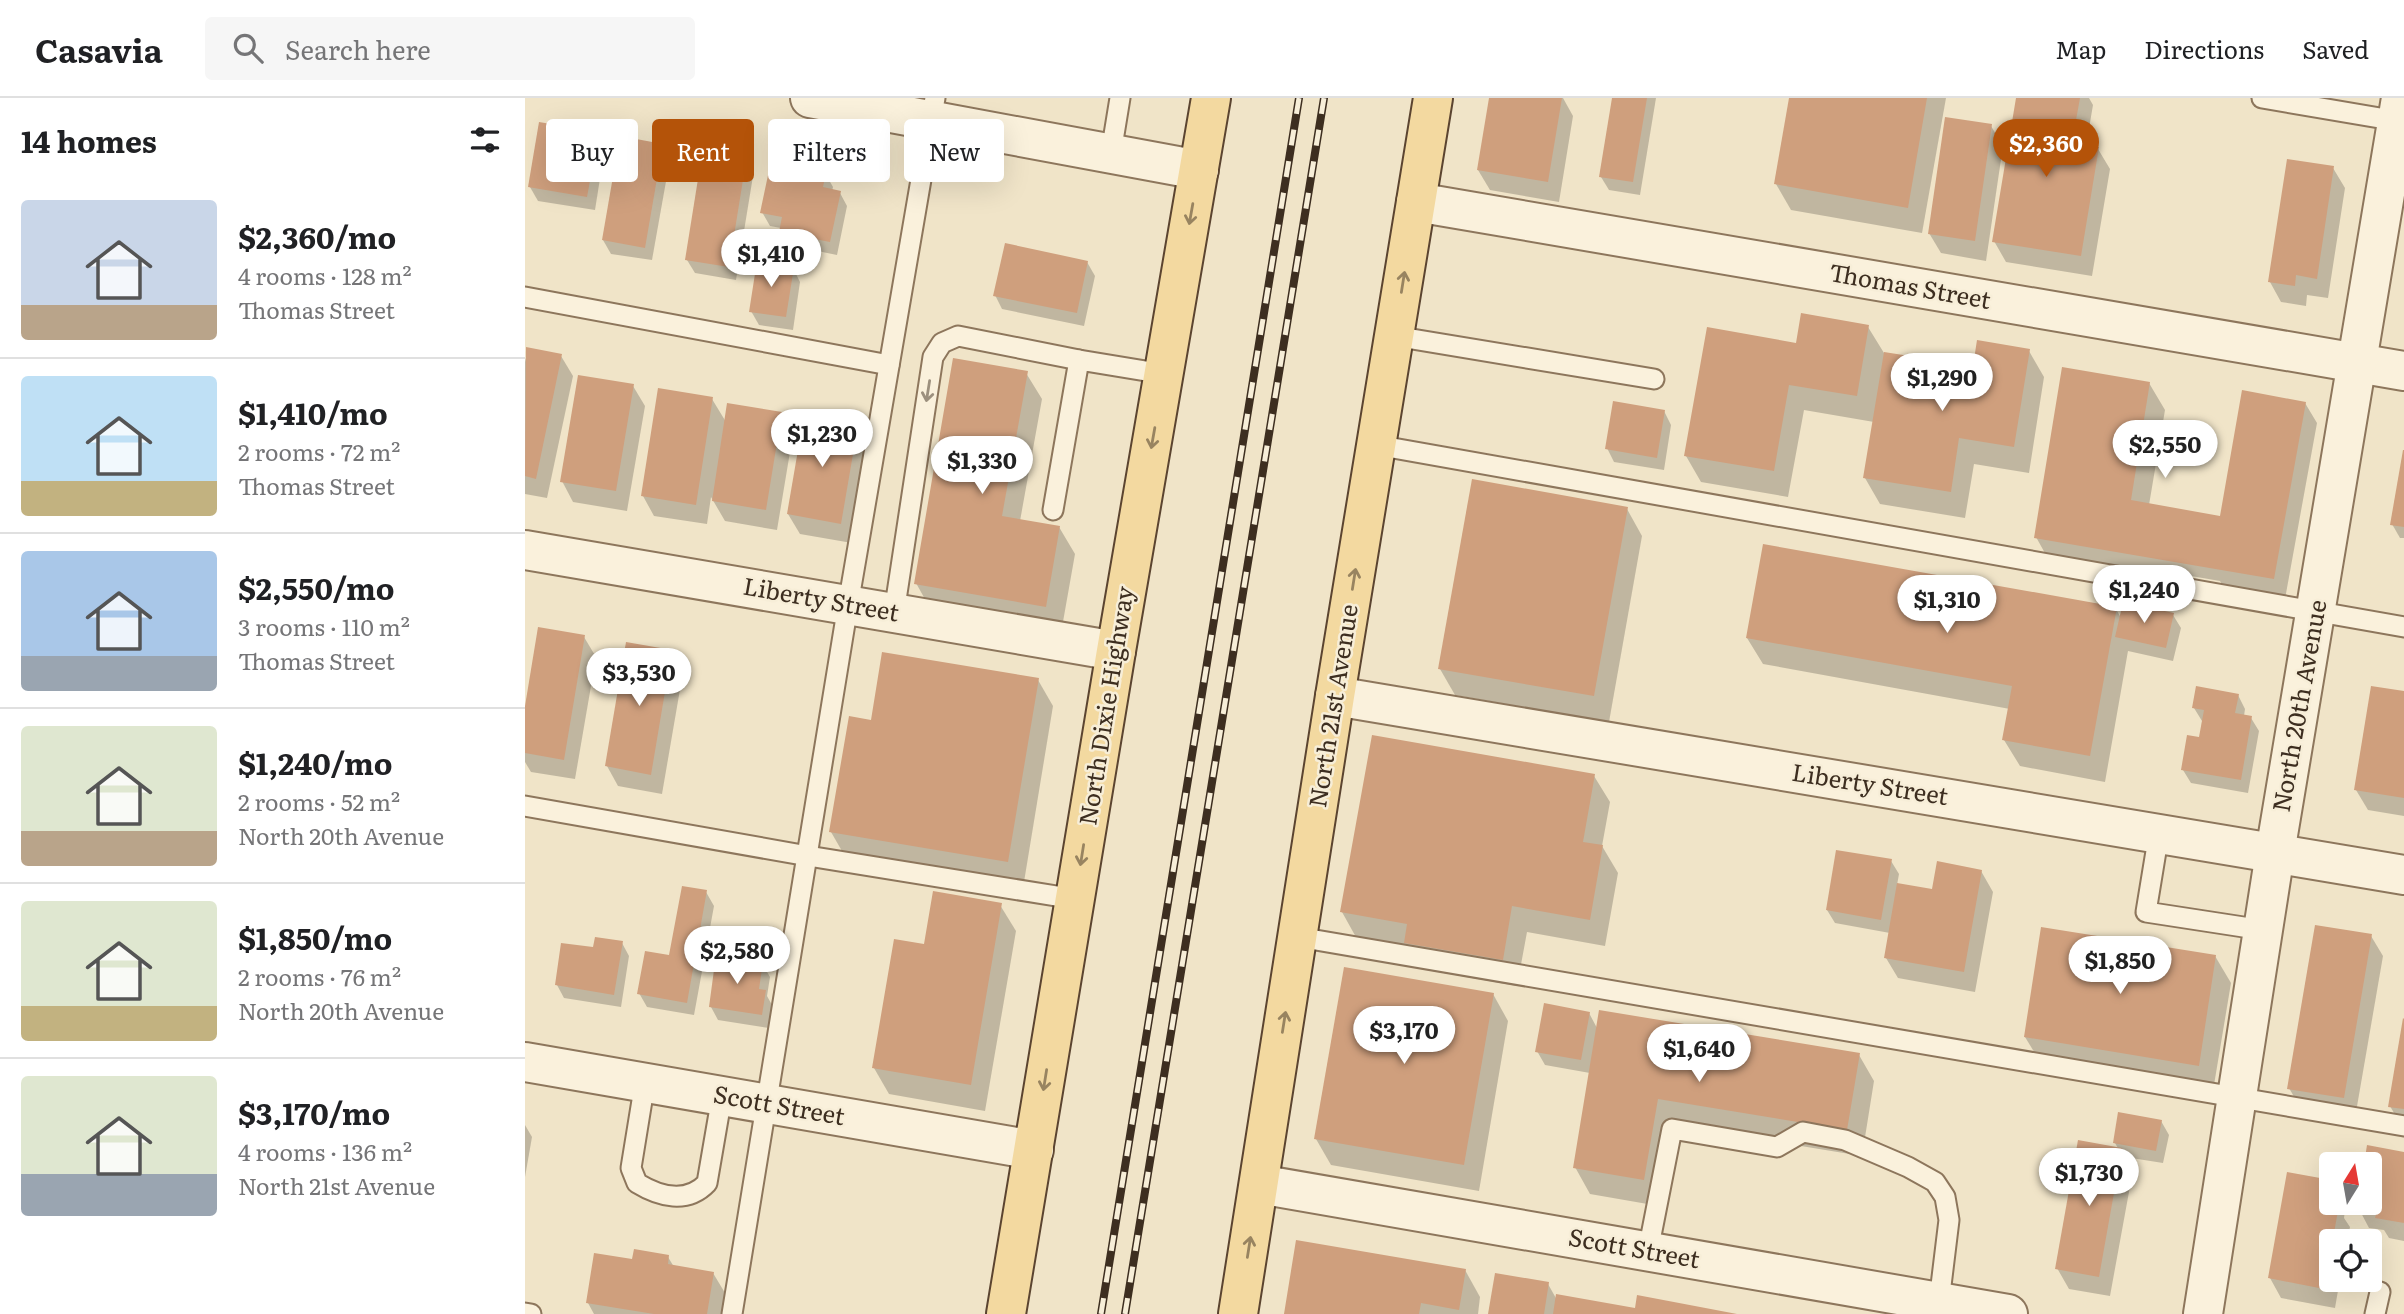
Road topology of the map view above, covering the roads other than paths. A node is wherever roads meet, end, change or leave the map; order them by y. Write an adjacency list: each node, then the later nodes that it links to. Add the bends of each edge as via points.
1 (810, 98): 6 (street)
2 (1120, 98): 8 (lane)
3 (1211, 98): 9 (main road, North Dixie Highway)
4 (1433, 98): 10 (main road, North 21st Avenue)
5 (2262, 98): 7 (lane)
6 (933, 109): 8 (street); 15 (lane)
7 (2401, 114): 14 (street, North 20th Avenue)
8 (1111, 153): 9 (street)
9 (1199, 170): 17 (main road, North Dixie Highway, one-way to 17)
10 (1416, 202): 12 (main road, North 21st Avenue, one-way to 10); 14 (street, Thomas Street)
11 (525, 297): 15 (lane)
12 (1394, 337): 18 (lane); 19 (main road, North 21st Avenue)
13 (1079, 360): 17 (lane); 20 (lane); 24 (lane, one-way to 24, via 958,336 942,343 933,357)
14 (2357, 363): 16 (street, Thomas Street); 23 (street, North 20th Avenue)
15 (889, 365): 22 (lane)
16 (2404, 372)
17 (1164, 374): 26 (main road, North Dixie Highway, one-way to 26)
18 (1654, 379)
19 (1376, 445): 23 (lane); 27 (main road, North 21st Avenue, one-way to 19)
20 (1053, 510)
21 (525, 550): 22 (street, Liberty Street)
22 (848, 605): 24 (street, Liberty Street); 31 (lane)
23 (2316, 612): 25 (lane); 30 (street, North 20th Avenue)
24 (894, 613): 26 (street, Liberty Street)
25 (2404, 627)
26 (1116, 650): 33 (main road, North Dixie Highway, one-way to 33)
27 (1335, 696): 29 (street, Liberty Street); 35 (main road, North 21st Avenue)
28 (525, 806): 31 (lane)
29 (2159, 833): 30 (street, Liberty Street); 34 (lane, via 2146,912)
30 (2275, 853): 32 (street, Liberty Street); 34 (street, North 20th Avenue)
31 (807, 856): 33 (lane); 40 (lane)
32 (2404, 875)
33 (1075, 898): 42 (main road, North Dixie Highway, one-way to 42)
34 (2263, 930): 39 (street, North 20th Avenue)
35 (1297, 937): 39 (lane); 43 (main road, North 21st Avenue, one-way to 35)
36 (525, 1062): 37 (street, Scott Street)
37 (645, 1082): 38 (street, Scott Street); 38 (lane, via 631,1168 637,1183 652,1192 684,1198 707,1184)
38 (722, 1096): 40 (street, Scott Street)
39 (2237, 1097): 41 (lane); 53 (street, North 20th Avenue)
40 (767, 1104): 42 (street, Scott Street); 49 (lane)
41 (2404, 1126)
42 (1034, 1150): 50 (main road, North Dixie Highway)
43 (1259, 1184): 44 (street, Scott Street); 51 (main road, North 21st Avenue, one-way to 43)
44 (1648, 1251): 46 (street, Scott Street); 46 (lane, via 1672,1129 1777,1147 1803,1132 1845,1140 1935,1182 1945,1198 1949,1220)
45 (2380, 1293): 54 (lane)
46 (1939, 1302): 52 (street, Scott Street)
47 (525, 1313): 48 (lane)
48 (531, 1314)
49 (732, 1314)
50 (1006, 1314)
51 (1238, 1314)
52 (2008, 1314)
53 (2203, 1314)
54 (2375, 1314)

